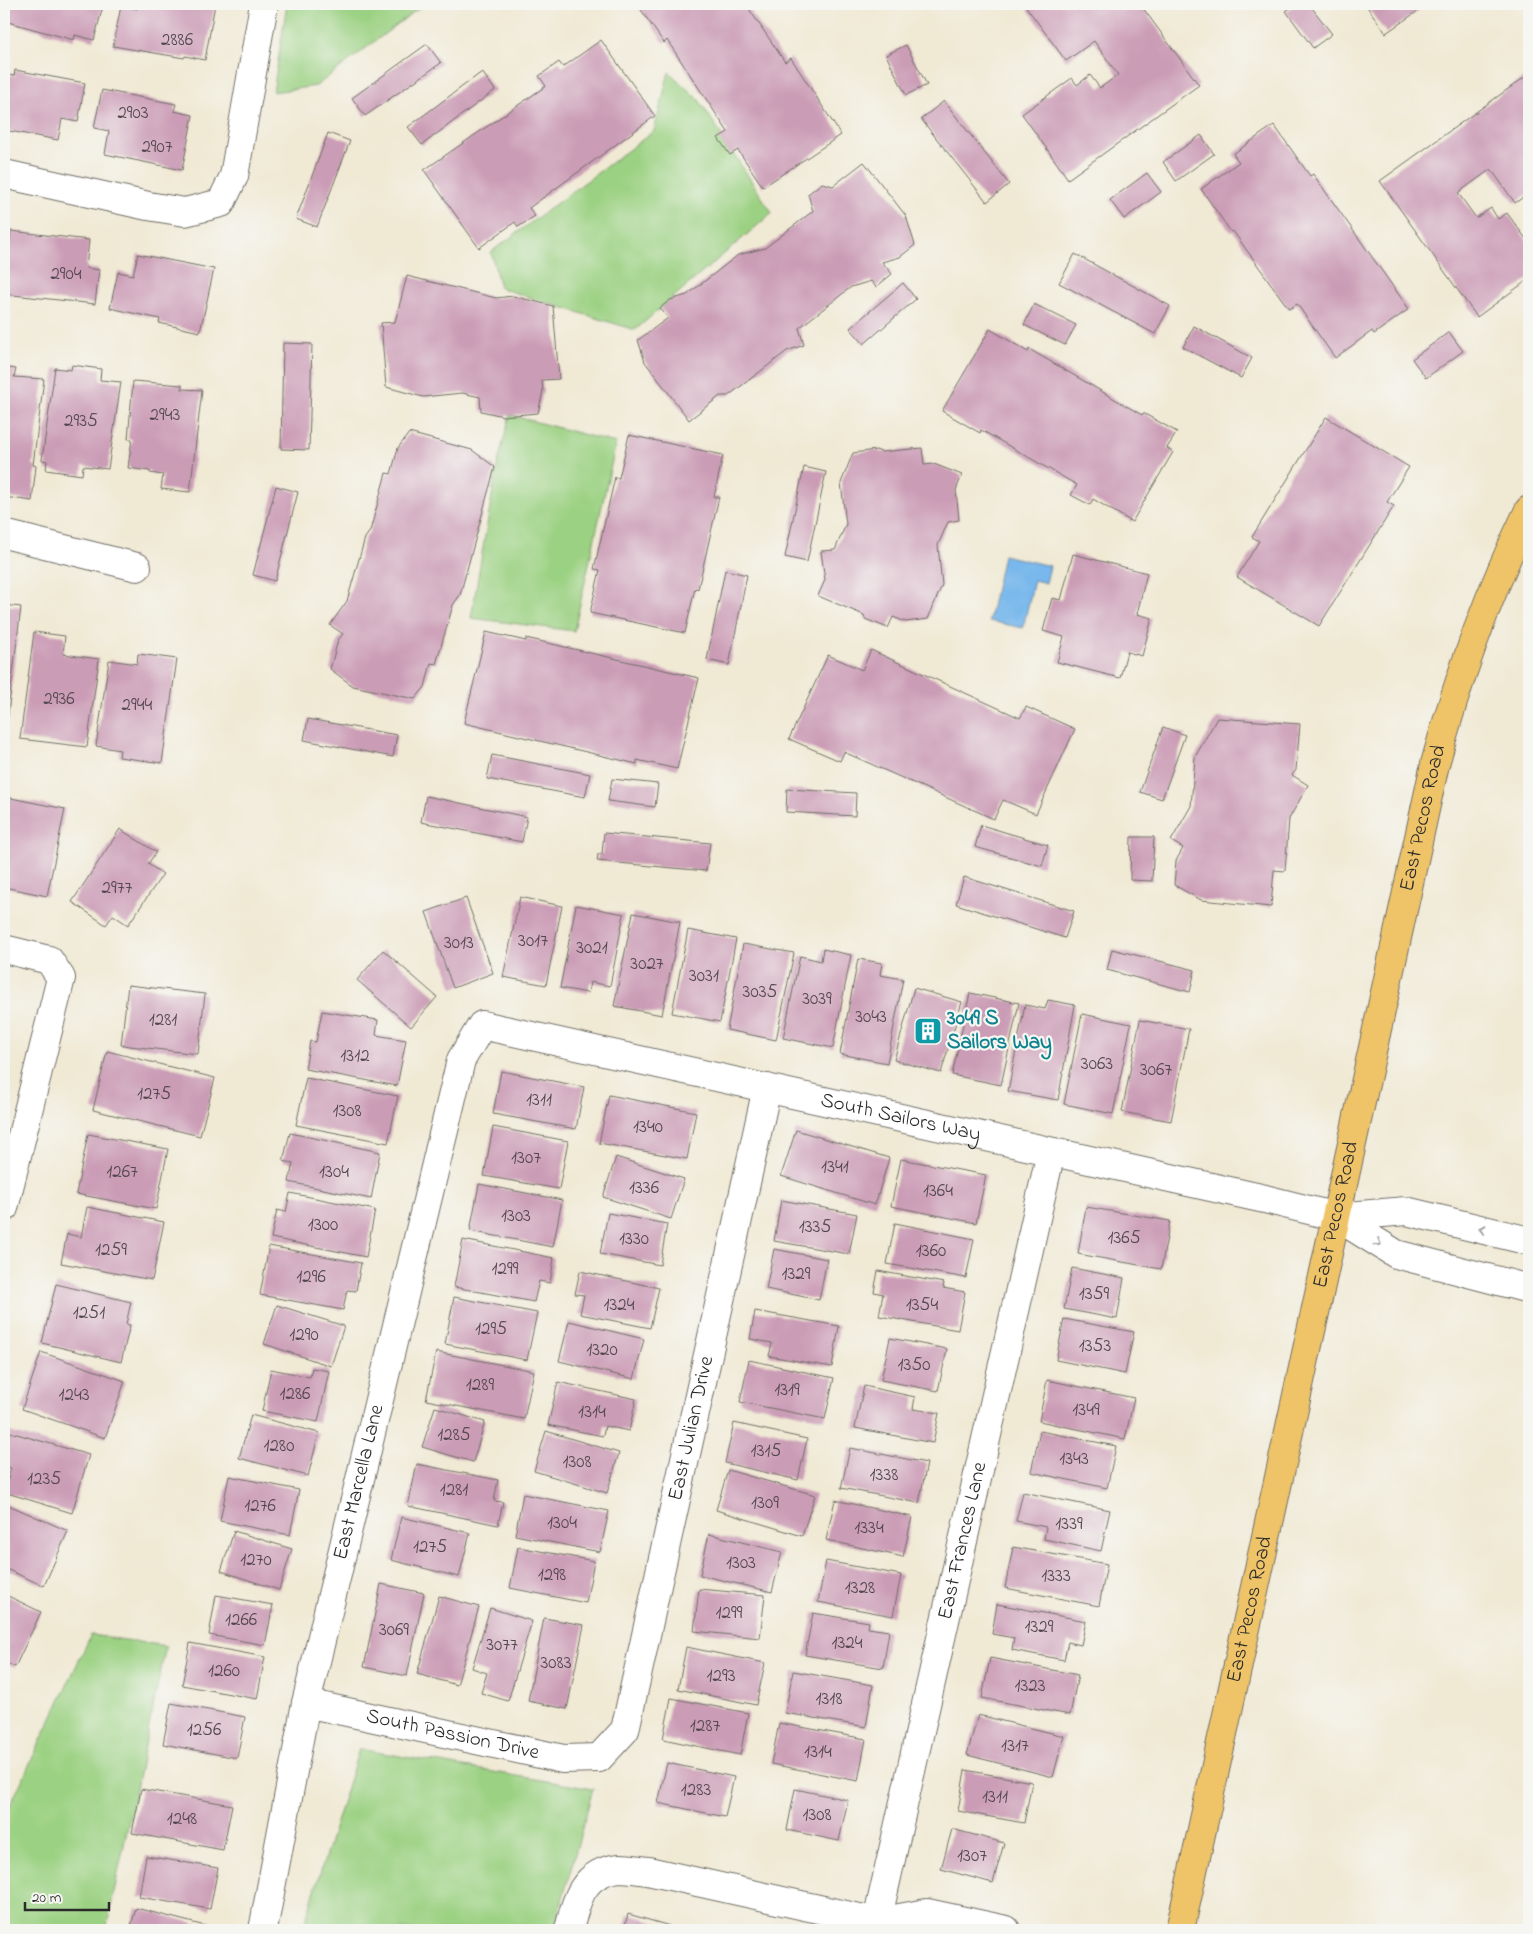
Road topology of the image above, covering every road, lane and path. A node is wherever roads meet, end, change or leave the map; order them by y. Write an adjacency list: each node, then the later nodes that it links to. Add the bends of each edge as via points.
1 (264, 4): 2 (street, via 234,176 220,203 185,212)
2 (4, 174)
3 (1529, 510): 11 (main road, East Pecos Road, via 1494,585 1449,710)
4 (4, 534): 5 (street)
5 (137, 567)
6 (4, 949): 10 (street, via 49,960 61,978)
7 (472, 1040): 8 (street, South Sailors Way, via 482,1025); 14 (street, East Marcella Lane, via 461,1060)
8 (767, 1088): 9 (street, South Sailors Way); 15 (street, East Julian Drive, via 625,1730)
9 (1051, 1152): 11 (street, South Sailors Way); 16 (street, East Frances Lane)
10 (4, 1208)
11 (1337, 1217): 12 (street, one-way to 11, via 1406,1211); 13 (street, one-way to 13, via 1396,1254); 20 (main road, East Pecos Road)
12 (1529, 1241)
13 (1529, 1289)
14 (306, 1703): 15 (street, South Passion Drive, via 563,1759); 17 (street, East Marcella Lane)
15 (599, 1758)
16 (881, 1927): 18 (street, via 648,1871 620,1868 594,1877 582,1888); 19 (street, via 928,1913)
17 (263, 1930)
18 (569, 1930)
19 (1006, 1930)
20 (1180, 1930)

